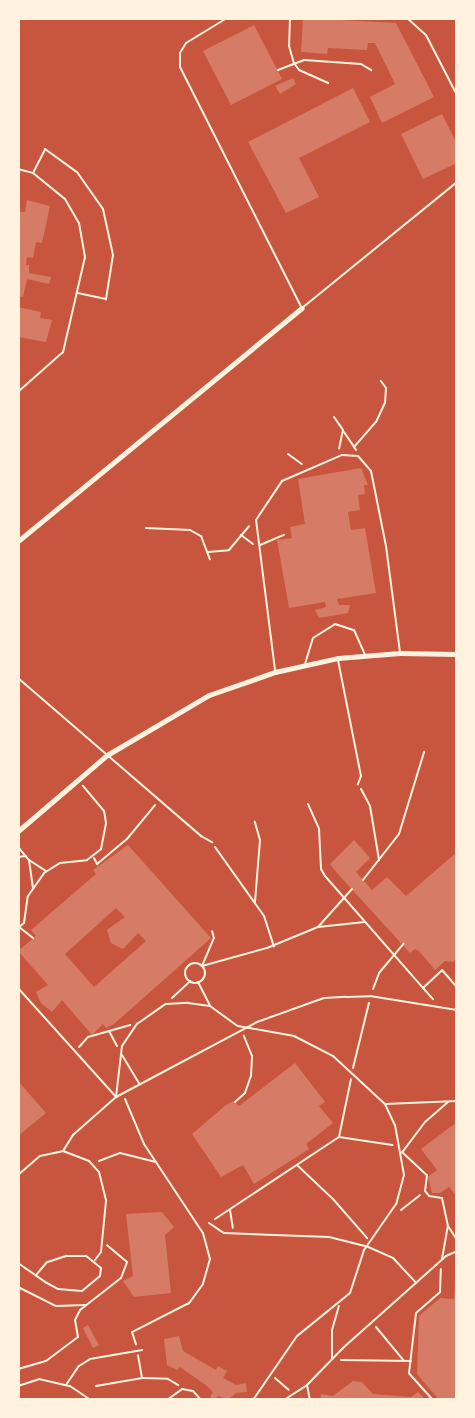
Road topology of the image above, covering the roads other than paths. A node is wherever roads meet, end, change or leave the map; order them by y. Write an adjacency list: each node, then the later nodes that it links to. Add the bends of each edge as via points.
1 (227, 18): 13 (lane, via 186,43 180,53 180,67)
2 (290, 18): 4 (lane, via 289,46)
3 (407, 18): 8 (lane, via 426,35)
4 (294, 63): 5 (lane); 6 (lane, via 304,60 361,64); 7 (lane, via 299,70)
5 (278, 70)
6 (371, 70)
7 (328, 82)
8 (457, 95)
9 (18, 170): 10 (lane)
10 (33, 173): 12 (lane, via 65,199 79,223 85,257); 12 (lane, via 45,149 77,172 103,209 113,255 106,299)
11 (457, 182): 13 (lane)
12 (78, 293): 14 (lane, via 63,352)
13 (302, 308): 16 (street)
14 (18, 392)
15 (284, 535): 17 (lane)
16 (18, 542)
17 (260, 545): 18 (lane, via 256,520 282,481 337,457 358,456 370,471 384,535); 23 (lane)
18 (400, 653): 19 (street); 20 (street)
19 (457, 654)
20 (365, 655): 21 (street); 22 (lane, via 354,630 335,624 313,638)
21 (338, 658): 22 (street); 26 (lane, via 361,776)
22 (305, 664): 23 (street)
23 (275, 672): 25 (street, via 209,695)
24 (18, 678): 25 (lane)
25 (107, 755): 27 (street); 28 (lane)
26 (358, 784)
27 (18, 831)
28 (212, 842)
29 (198, 982): 29 (lane, via 190,981 186,968 194,963 202,966 204,975); 31 (lane)
30 (18, 988): 36 (lane)
31 (210, 1006): 33 (lane); 34 (lane, via 166,1004 137,1024)
32 (457, 1010): 33 (lane, via 370,996 324,998)
33 (245, 1028): 35 (lane); 39 (lane, via 294,1036 352,1071)
34 (121, 1054): 35 (lane); 36 (lane)
35 (139, 1083): 36 (lane)
36 (116, 1097): 40 (lane, via 73,1135)
37 (457, 1101): 38 (lane)
38 (448, 1102): 39 (lane); 41 (lane, via 425,1122)
39 (385, 1104): 41 (lane)
40 (63, 1151): 42 (lane, via 40,1156); 48 (lane, via 89,1161 105,1188 103,1240)
41 (402, 1152): 44 (lane, via 427,1175 425,1191 429,1196 442,1198); 46 (lane, via 404,1175 396,1204)
42 (18, 1175)
43 (209, 1223): 46 (lane, via 234,1234 329,1237)
44 (448, 1226): 45 (lane); 49 (lane)
45 (457, 1240)
46 (366, 1246): 52 (lane, via 393,1258); 53 (lane, via 350,1293)
47 (457, 1251): 49 (lane)
48 (95, 1260): 51 (lane, via 66,1256 47,1262); 51 (lane, via 101,1268 100,1276 82,1291 58,1289)
49 (442, 1260): 52 (lane)
50 (18, 1263): 51 (lane)
51 (36, 1275)
52 (416, 1283): 55 (lane)
53 (339, 1305): 55 (lane, via 332,1330); 62 (lane, via 297,1336)
54 (142, 1350): 56 (lane, via 90,1359 79,1366)
55 (332, 1359): 58 (lane)
56 (66, 1385): 57 (lane, via 39,1379); 59 (lane)
57 (18, 1386)
58 (307, 1386): 63 (lane); 64 (lane)
59 (91, 1400)
60 (167, 1400): 61 (lane, via 182,1389 193,1391)
61 (201, 1400)
62 (253, 1400)
63 (284, 1400)
64 (310, 1400)

